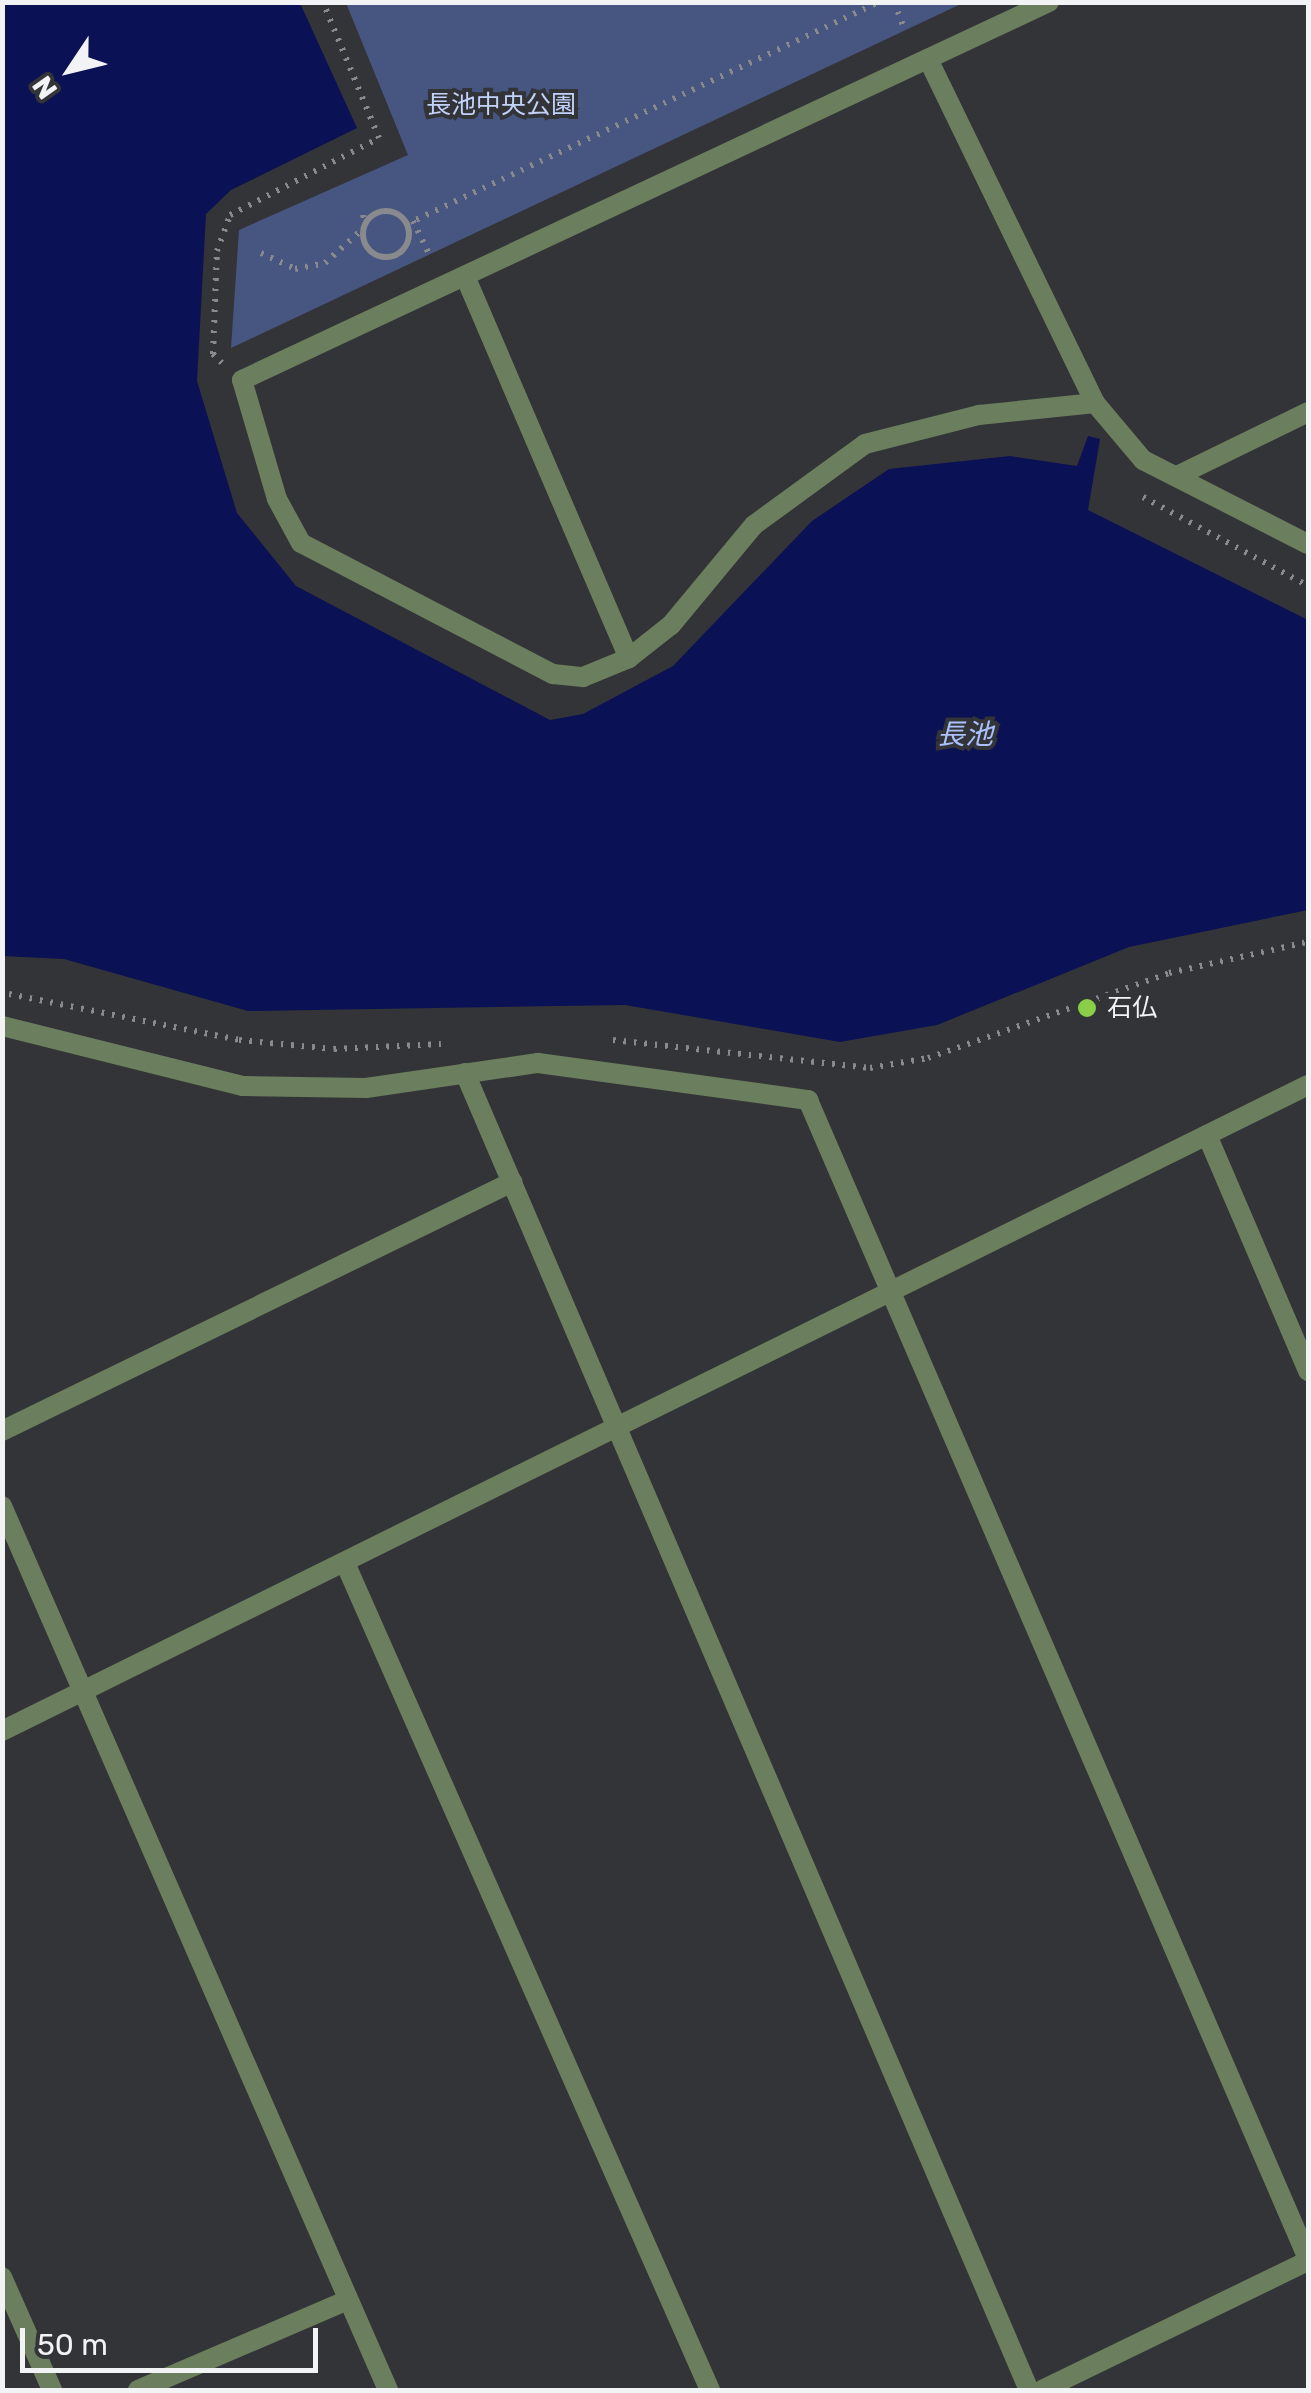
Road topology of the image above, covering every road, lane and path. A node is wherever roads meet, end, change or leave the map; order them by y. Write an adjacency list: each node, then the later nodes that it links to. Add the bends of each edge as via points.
1 (323, 2): 13 (path, via 379,138 230,214 217,251)
2 (878, 2): 8 (path)
3 (894, 2): 5 (path)
4 (1048, 2): 6 (street)
5 (906, 30)
6 (928, 59): 12 (street); 14 (street)
7 (363, 209): 9 (path)
8 (410, 222): 9 (path, via 382,211); 9 (path, via 405,247 389,256 368,247); 11 (path)
9 (364, 228): 10 (path, via 326,263 295,269)
10 (261, 253)
11 (430, 254)
12 (465, 276): 20 (street); 20 (street, via 242,380 277,498 302,542 324,560 553,674 583,677)
13 (212, 354)
14 (1095, 404): 16 (street); 20 (street, via 978,415 864,444 754,525 670,625)
15 (1308, 412): 17 (street)
16 (1143, 460): 17 (street); 19 (path, via 1126,485 1186,527)
17 (1177, 476): 18 (street)
18 (1308, 544)
19 (1308, 586)
20 (629, 658)
21 (1308, 942): 24 (path, via 1169,973 928,1058 870,1068)
22 (2, 994): 25 (path, via 239,1040 334,1050)
23 (2, 1026): 26 (street, via 242,1086 366,1088)
24 (600, 1039)
25 (449, 1043)
26 (465, 1074): 29 (street); 30 (street, via 538,1063 621,1068 808,1100)
27 (1308, 1085): 28 (street)
28 (1207, 1135): 30 (street); 31 (street)
29 (512, 1182): 32 (street); 33 (street)
30 (892, 1290): 33 (street); 38 (street)
31 (1308, 1371)
32 (2, 1432)
33 (616, 1432): 35 (street); 45 (street)
34 (2, 1506): 36 (street)
35 (346, 1565): 36 (street); 44 (street)
36 (86, 1690): 37 (street); 40 (street)
37 (2, 1732)
38 (1308, 2260): 46 (street)
39 (2, 2277): 41 (street)
40 (348, 2300): 42 (street); 43 (street)
41 (52, 2390)
42 (138, 2390)
43 (388, 2390)
44 (710, 2390)
45 (1029, 2390)
46 (1042, 2390)

